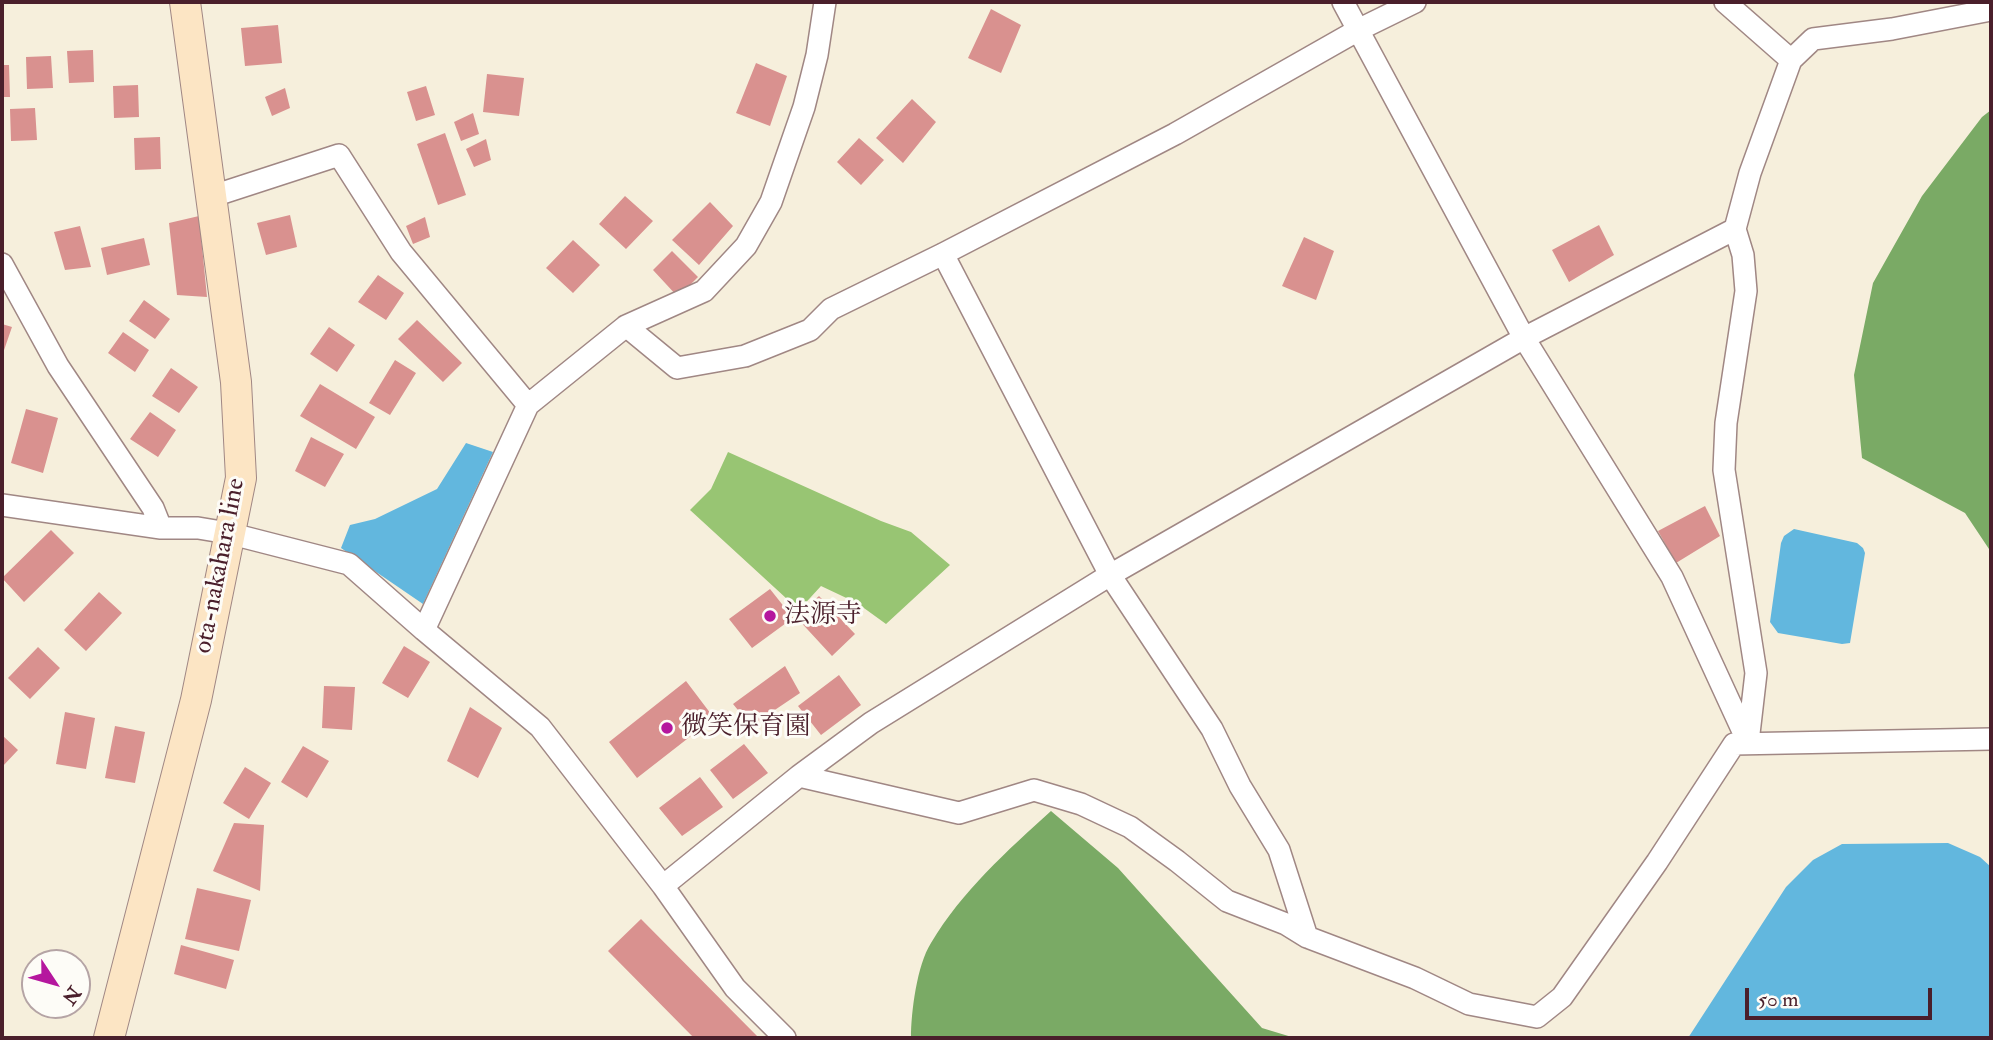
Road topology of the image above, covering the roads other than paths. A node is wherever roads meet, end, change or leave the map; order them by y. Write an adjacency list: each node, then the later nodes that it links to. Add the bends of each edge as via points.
1 (186, 2): 9 (main road, ota-nakahara line)
2 (825, 2): 13 (street, via 804,107 771,202 746,246 704,291)
3 (1343, 2): 7 (street)
4 (1415, 2): 7 (street)
5 (1725, 2): 8 (street)
6 (1991, 10): 8 (street, via 1813,39)
7 (1360, 29): 11 (street, via 1175,134); 14 (street)
8 (1791, 60): 10 (street)
9 (213, 197): 15 (street, via 338,155 401,252); 18 (main road, ota-nakahara line, via 236,382 241,478)
10 (1735, 229): 14 (street); 22 (street, via 1746,291 1726,423 1724,470 1756,673)
11 (943, 254): 13 (street, via 831,309 810,330 745,356 677,368); 19 (street)
12 (2, 264): 17 (street, via 58,366 153,508)
13 (626, 326): 15 (street)
14 (1524, 338): 19 (street); 22 (street, via 1672,577)
15 (528, 405): 20 (street)
16 (2, 505): 17 (street)
17 (161, 528): 18 (street)
18 (228, 533): 20 (street, via 349,564); 26 (main road, ota-nakahara line, via 196,700)
19 (1110, 575): 23 (street, via 871,723); 25 (street, via 1212,729 1279,850)
20 (424, 630): 24 (street, via 540,727)
21 (1991, 740): 22 (street)
22 (1748, 742): 25 (street, via 1734,744 1570,985 1537,1017 1469,1004)
23 (799, 776): 24 (street); 25 (street, via 959,813 1034,790 1080,804 1130,827 1227,901)
24 (663, 886): 27 (street, via 735,988)
25 (1307, 937)
26 (108, 1038)
27 (785, 1038)

